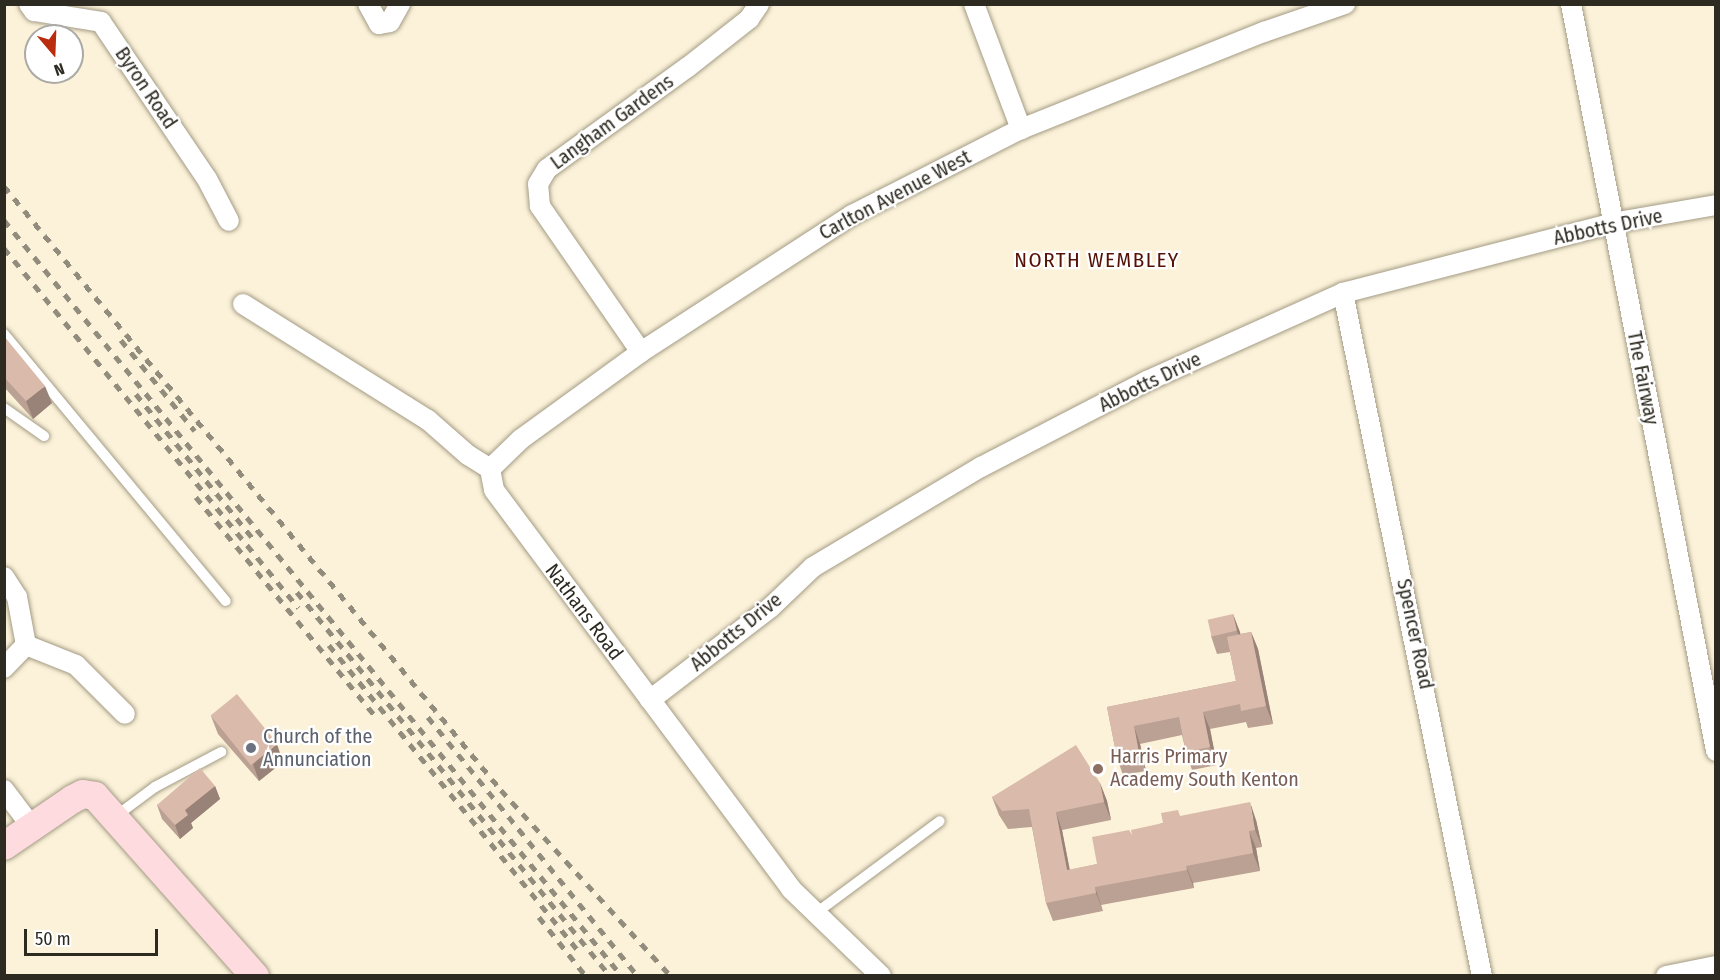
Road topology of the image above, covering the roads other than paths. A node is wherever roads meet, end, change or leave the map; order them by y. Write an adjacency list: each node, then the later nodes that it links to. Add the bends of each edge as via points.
1 (29, 4): 10 (street, Byron Road, via 34,11 101,21 207,179)
2 (368, 4): 3 (street, via 379,24 390,22)
3 (400, 4)
4 (759, 4): 15 (street, Langham Gardens, via 749,19 688,67 547,169 538,184 540,206)
5 (974, 4): 8 (street)
6 (1345, 4): 8 (street, Carlton Avenue West, via 1264,32)
7 (1571, 4): 11 (street, The Fairway)
8 (1021, 129): 15 (street, Carlton Avenue West, via 852,215)
9 (1716, 206): 11 (street, Abbotts Drive)
10 (229, 220)
11 (1613, 224): 12 (street, Abbotts Drive); 25 (street, The Fairway)
12 (1343, 293): 23 (street, Abbotts Drive, via 1147,381 971,472 813,567 770,608); 36 (street, Spencer Road)
13 (243, 304): 18 (street, via 428,420)
14 (4, 334): 20 (lane)
15 (641, 352): 18 (street, Carlton Avenue West, via 521,439)
16 (4, 408): 17 (lane)
17 (44, 436)
18 (490, 469): 23 (street, Nathans Road, via 494,490)
19 (4, 578): 21 (street, via 17,597)
20 (226, 602)
21 (26, 645): 22 (street); 24 (street, via 76,665)
22 (4, 668)
23 (650, 700): 32 (street, Nathans Road, via 791,889)
24 (125, 714)
25 (1716, 751)
26 (221, 752): 28 (lane, via 155,787)
27 (4, 790): 30 (street)
28 (115, 816): 30 (street, via 95,796 83,794); 34 (street)
29 (940, 821): 32 (lane)
30 (32, 827): 31 (street)
31 (4, 846)
32 (816, 913): 35 (street, Nathans Road)
33 (1716, 966): 37 (street)
34 (255, 975)
35 (880, 975)
36 (1482, 975)
37 (1666, 975)

